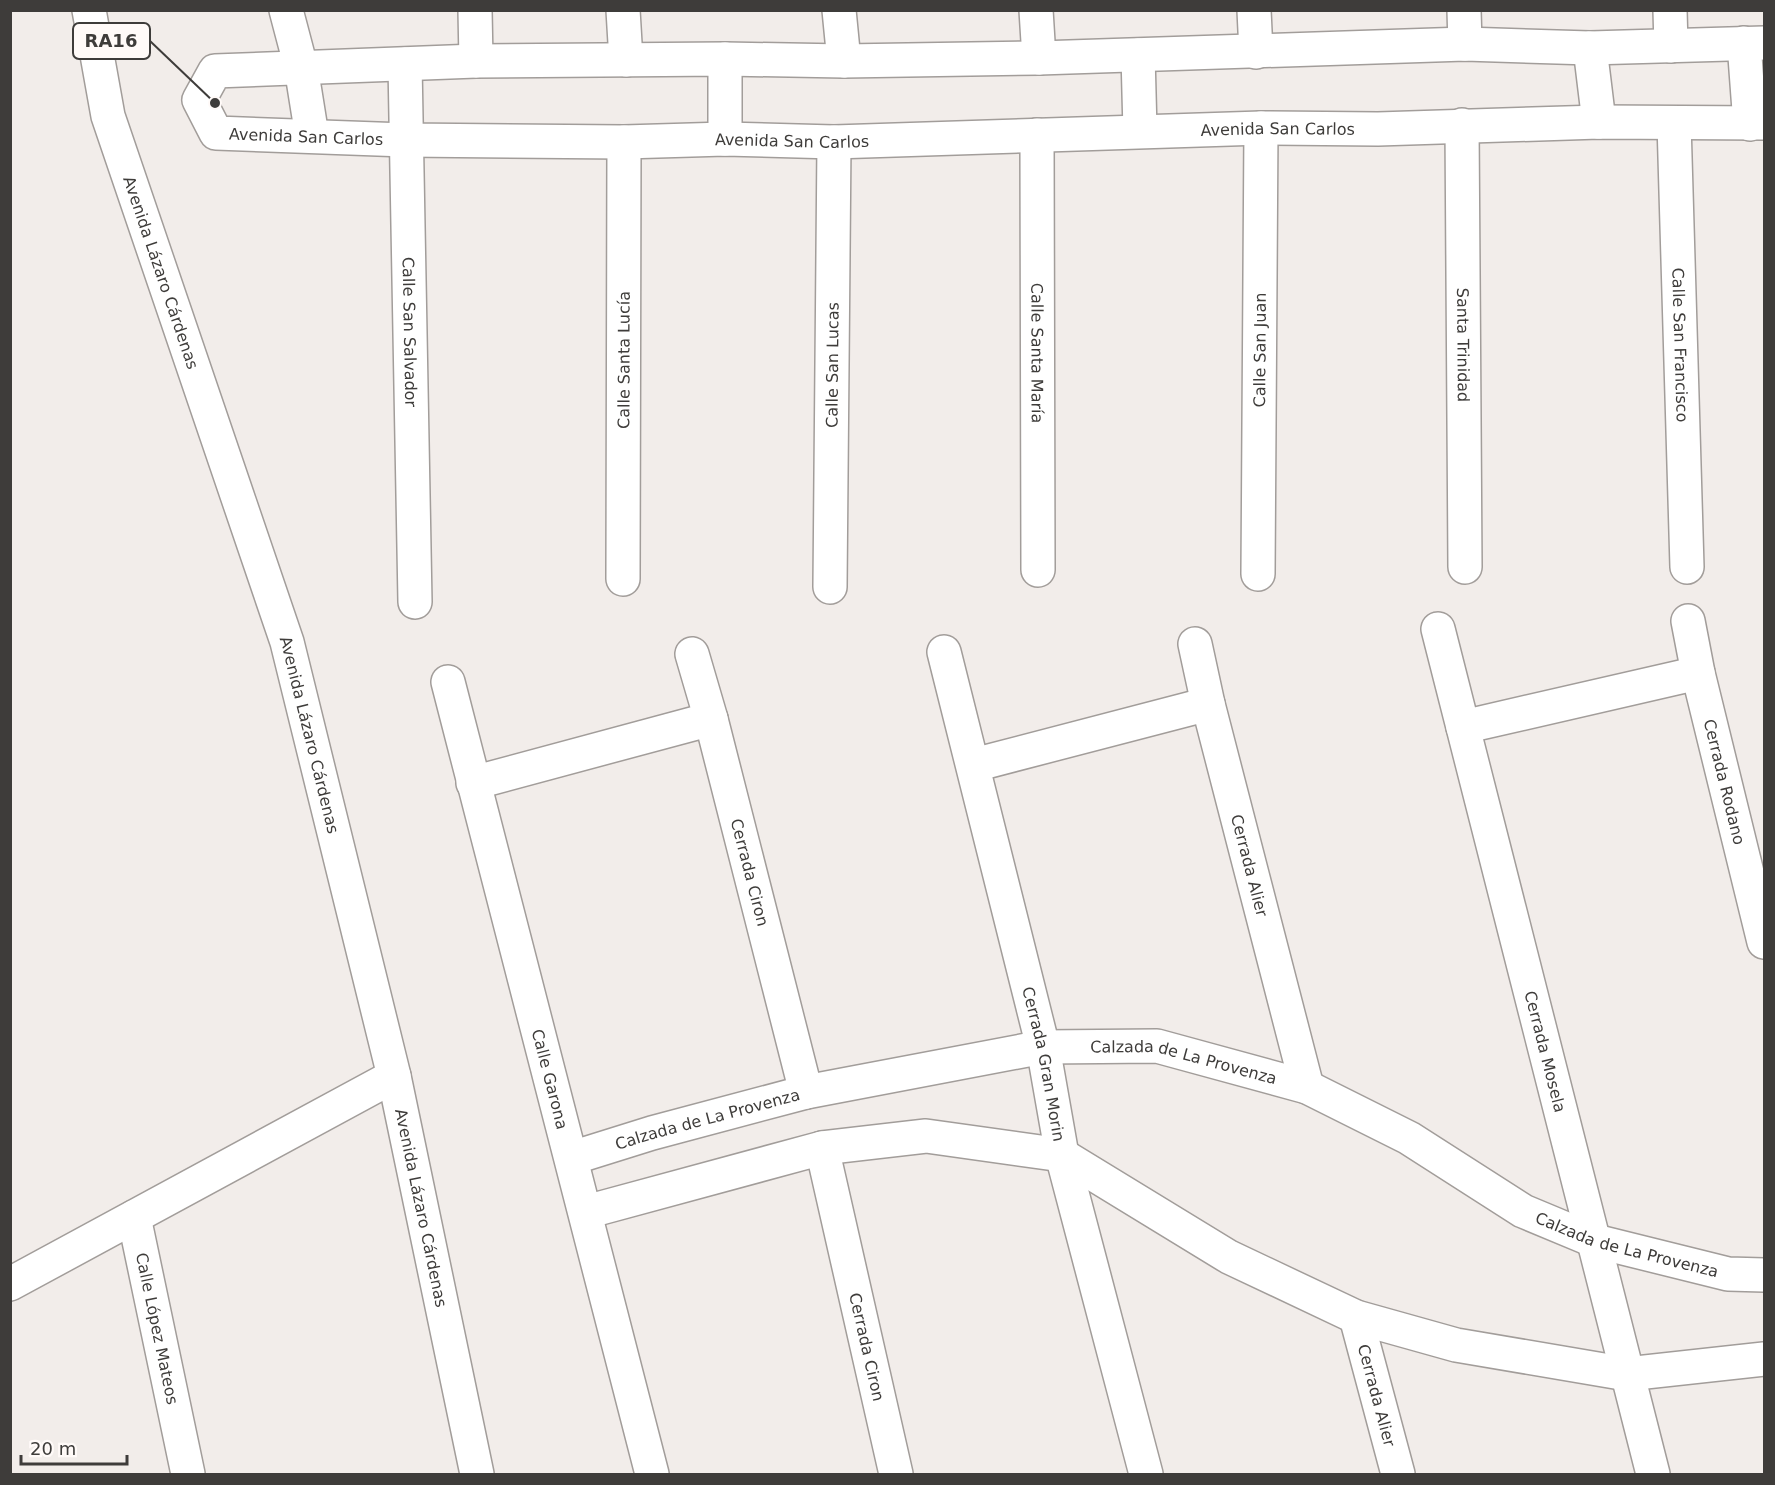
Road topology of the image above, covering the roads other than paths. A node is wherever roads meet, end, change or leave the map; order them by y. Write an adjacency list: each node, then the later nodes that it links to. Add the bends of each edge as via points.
1 (89, 10): 56 (street, Avenida Lázaro Cárdenas, via 108,116 287,642)
2 (286, 10): 22 (street)
3 (475, 10): 19 (street)
4 (623, 10): 18 (street)
5 (839, 10): 20 (street)
6 (1036, 10): 16 (street)
7 (1254, 10): 14 (street)
8 (1464, 10): 11 (street)
9 (1670, 10): 12 (street)
10 (1754, 43): 12 (street, Avenida San Carlos); 25 (street)
11 (1465, 44): 13 (street, Avenida San Carlos); 14 (street, Avenida San Carlos)
12 (1671, 46): 13 (street, Avenida San Carlos)
13 (1590, 48): 23 (street)
14 (1256, 52): 15 (street, Avenida San Carlos)
15 (1138, 55): 16 (street, Avenida San Carlos); 28 (street)
16 (1038, 58): 20 (street, Avenida San Carlos)
17 (725, 59): 18 (street, Avenida San Carlos); 20 (street, Avenida San Carlos); 31 (street)
18 (626, 60): 19 (street, Avenida San Carlos)
19 (476, 61): 21 (street, Avenida San Carlos)
20 (844, 61)
21 (405, 64): 22 (street, Avenida San Carlos); 32 (street, Calle San Salvador)
22 (302, 67): 30 (street); 30 (street, Avenida San Carlos, via 215,71 199,100 216,133)
23 (1599, 122): 24 (street, Avenida San Carlos); 26 (street, Avenida San Carlos)
24 (1674, 123): 25 (street, Avenida San Carlos); 36 (street, Calle San Francisco)
25 (1757, 124)
26 (1462, 125): 27 (street, Avenida San Carlos); 35 (street, Santa Trinidad)
27 (1261, 128): 28 (street, Avenida San Carlos); 38 (street, Calle San Juan)
28 (1140, 131): 29 (street, Avenida San Carlos)
29 (1037, 135): 34 (street, Avenida San Carlos); 37 (street, Calle Santa María)
30 (312, 136): 32 (street, Avenida San Carlos)
31 (725, 139): 33 (street, Avenida San Carlos); 34 (street, Avenida San Carlos)
32 (405, 140): 33 (street, Avenida San Carlos); 41 (street, Calle San Salvador)
33 (624, 142): 39 (street, Calle Santa Lucía)
34 (834, 142): 40 (street, Calle San Lucas)
35 (1465, 567)
36 (1687, 567)
37 (1038, 570)
38 (1258, 574)
39 (623, 579)
40 (830, 587)
41 (415, 602)
42 (1688, 621): 47 (street, Cerrada Rodano)
43 (1438, 629): 51 (street, Cerrada Mosela)
44 (1195, 644): 49 (street, Cerrada Alier)
45 (944, 652): 52 (street, Cerrada Gran Morin)
46 (692, 654): 50 (street, Cerrada Ciron)
47 (1698, 673): 51 (street); 54 (street, Cerrada Rodano)
48 (448, 682): 53 (street, Calle Garona)
49 (1208, 704): 52 (street); 57 (street, Cerrada Alier)
50 (711, 719): 53 (street); 58 (street, Cerrada Ciron)
51 (1463, 727): 64 (street, Cerrada Mosela)
52 (974, 765): 55 (street, Cerrada Gran Morin)
53 (473, 783): 61 (street, Calle Garona)
54 (1764, 942)
55 (1043, 1047): 57 (street, Calzada de La Provenza, via 1157,1046); 58 (street, Calzada de La Provenza); 60 (street, Cerrada Gran Morin)
56 (394, 1076): 63 (street); 71 (street, Avenida Lázaro Cárdenas)
57 (1307, 1087): 64 (street, Calzada de La Provenza, via 1409,1138 1523,1211)
58 (806, 1092): 61 (street, Calzada de La Provenza)
59 (822, 1148): 60 (street, via 926,1136); 62 (street); 73 (street, Cerrada Ciron)
60 (1062, 1155): 67 (street, via 1229,1257); 74 (street, Cerrada Gran Morin)
61 (572, 1158): 62 (street, Calle Garona)
62 (586, 1212): 72 (street, Calle Garona)
63 (134, 1217): 66 (street); 70 (street, Calle López Mateos)
64 (1595, 1240): 65 (street, Calzada de La Provenza, via 1728,1274); 69 (street, Cerrada Mosela)
65 (1764, 1275)
66 (10, 1284)
67 (1356, 1317): 69 (street, via 1456,1345); 75 (street, Cerrada Alier)
68 (1764, 1359): 69 (street)
69 (1627, 1374): 76 (street, Cerrada Mosela)
70 (188, 1474)
71 (477, 1474)
72 (652, 1474)
73 (896, 1474)
74 (1146, 1474)
75 (1398, 1474)
76 (1653, 1474)

